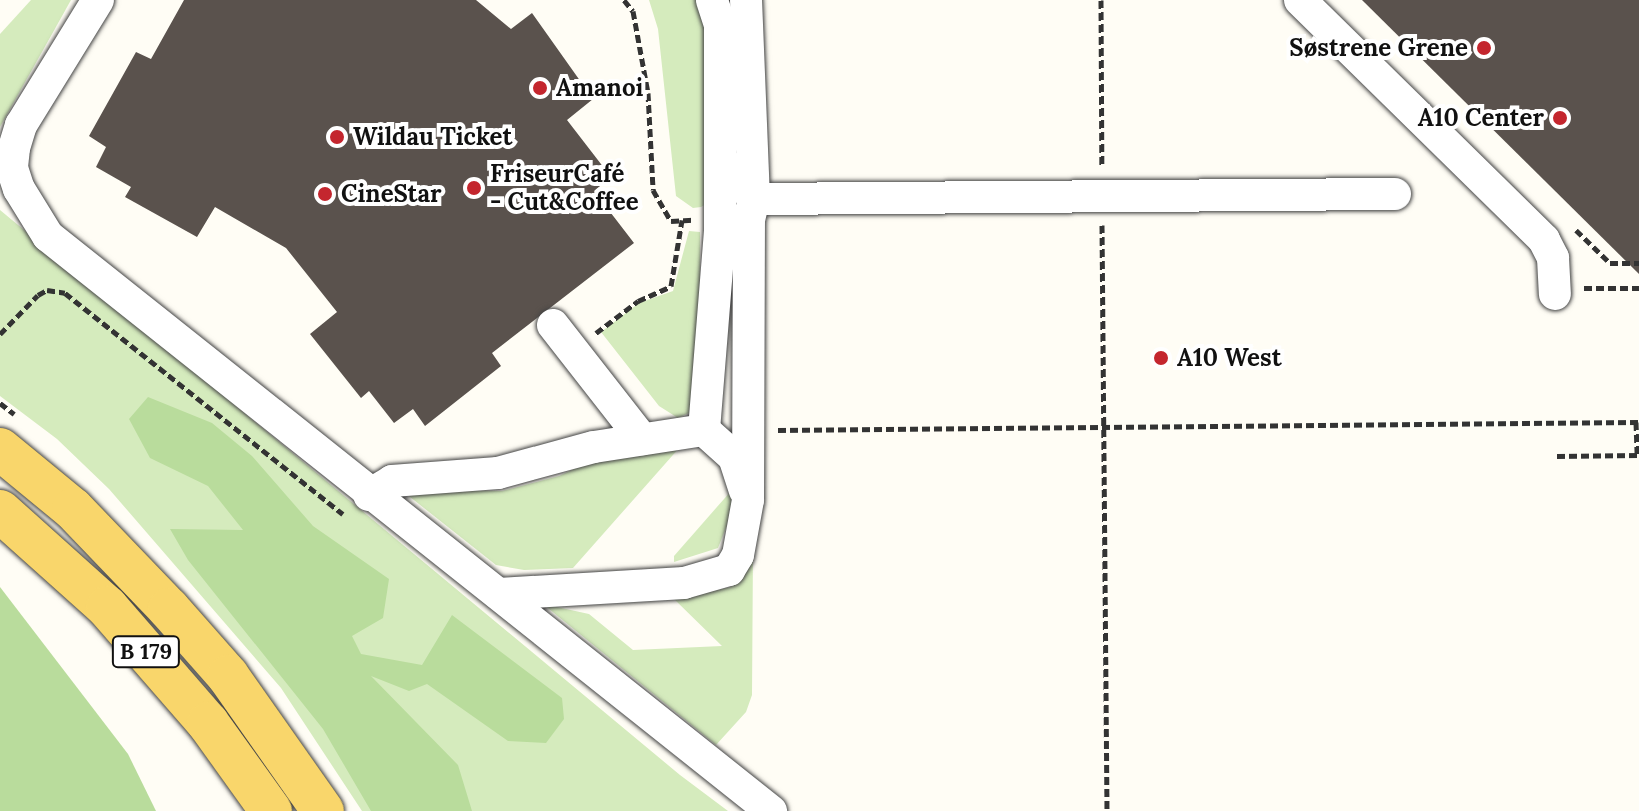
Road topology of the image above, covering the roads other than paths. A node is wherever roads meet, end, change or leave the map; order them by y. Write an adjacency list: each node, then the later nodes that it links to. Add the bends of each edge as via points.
1 (98, 0): 13 (street, via 21,125 12,168 31,213 48,236)
2 (712, 0): 5 (street, via 720,25)
3 (746, 0): 7 (street)
4 (1300, 0): 8 (street, via 1544,240 1553,258)
5 (720, 158): 7 (street); 10 (street)
6 (1395, 194): 7 (street)
7 (754, 199): 14 (street, via 749,220)
8 (1555, 294)
9 (562, 338): 11 (street)
10 (704, 430): 11 (street); 14 (street, via 734,457)
11 (642, 439): 13 (street, via 498,473 392,481)
12 (0, 449): 18 (main road, B 179, via 73,509 169,609 228,676)
13 (369, 495): 16 (street)
14 (748, 500): 16 (street, via 738,555 729,570 684,583)
15 (0, 511): 17 (main road, B 179, via 107,607 208,723)
16 (499, 594): 19 (street)
17 (271, 811)
18 (323, 811)
19 (771, 811)

